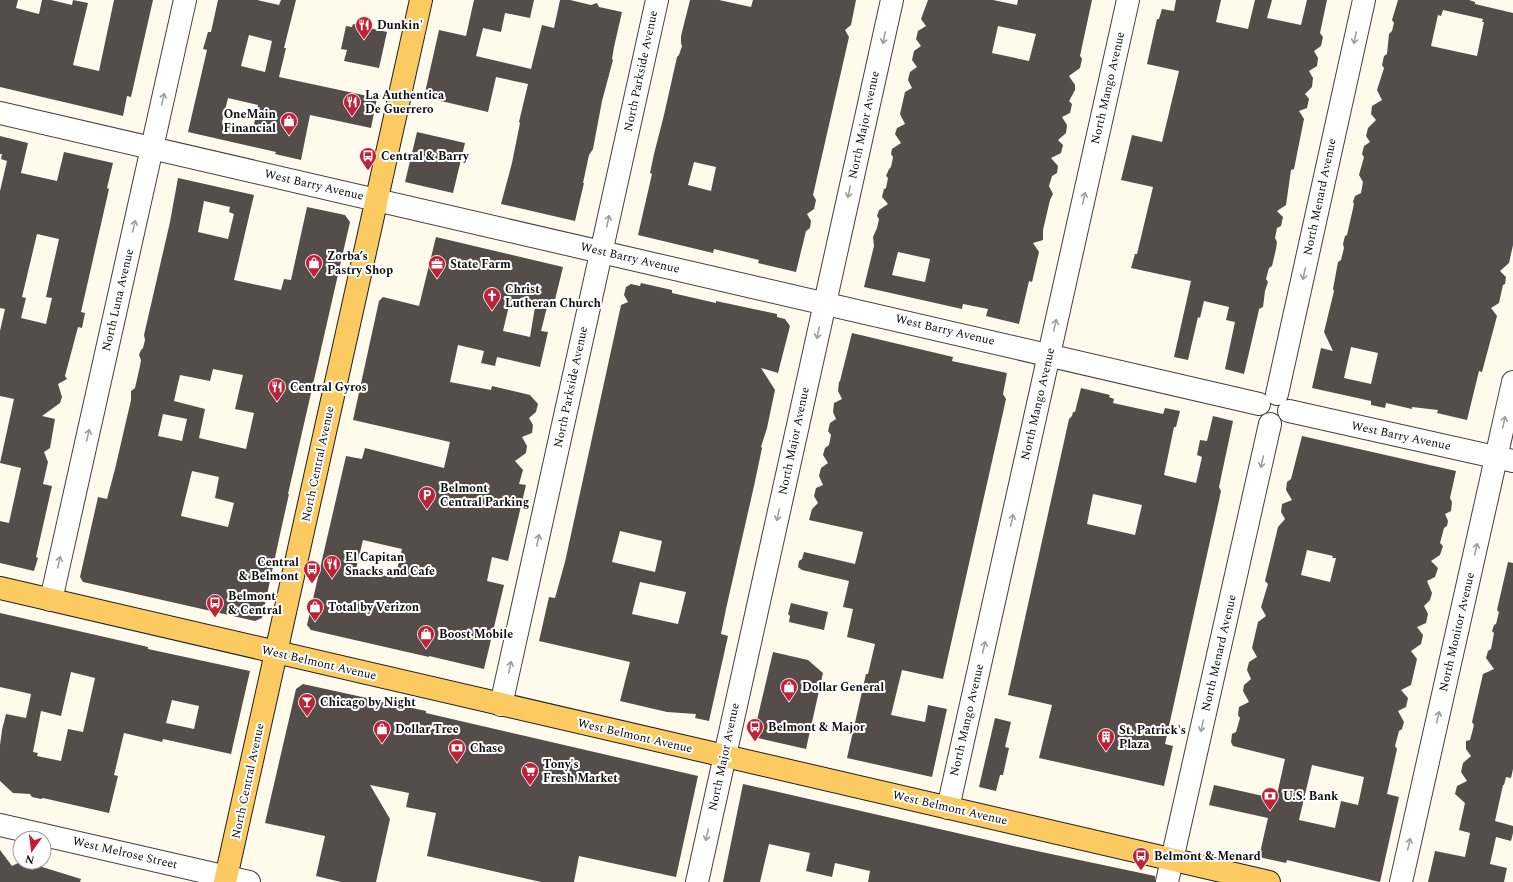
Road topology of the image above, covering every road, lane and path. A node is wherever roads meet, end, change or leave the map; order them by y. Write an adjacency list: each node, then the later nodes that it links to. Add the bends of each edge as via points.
1 (185, 0): 8 (street, North Luna Avenue, one-way to 1)
2 (421, 0): 9 (main road, North Central Avenue)
3 (657, 0): 10 (street, North Parkside Avenue, one-way to 3)
4 (892, 0): 11 (street, North Major Avenue, one-way to 11)
5 (1128, 0): 12 (street, North Mango Avenue, one-way to 5)
6 (1364, 0): 14 (street, North Menard Avenue, one-way to 14)
7 (0, 113): 8 (street, West Barry Avenue)
8 (152, 148): 9 (street, West Barry Avenue); 17 (street, North Luna Avenue, one-way to 8)
9 (377, 200): 10 (street, West Barry Avenue); 18 (main road, North Central Avenue)
10 (601, 251): 11 (street, West Barry Avenue); 19 (street, North Parkside Avenue, one-way to 10)
11 (825, 303): 12 (street, West Barry Avenue); 20 (street, North Major Avenue, one-way to 20)
12 (1049, 354): 14 (street, West Barry Avenue); 21 (street, North Mango Avenue, one-way to 12)
13 (1513, 382): 15 (street, North Monitor Avenue, one-way to 13)
14 (1275, 403): 15 (street, West Barry Avenue); 23 (street, North Menard Avenue, one-way to 23, via 1258,409 1262,419 1270,424)
15 (1505, 459): 29 (street, North Monitor Avenue, one-way to 15)
16 (0, 588): 17 (main road, West Belmont Avenue)
17 (51, 600): 18 (main road, West Belmont Avenue)
18 (276, 653): 19 (main road, West Belmont Avenue); 24 (main road, North Central Avenue)
19 (501, 705): 20 (main road, West Belmont Avenue)
20 (725, 756): 21 (main road, West Belmont Avenue); 26 (street, North Major Avenue, one-way to 26)
21 (948, 808): 23 (main road, West Belmont Avenue)
22 (0, 825): 24 (street, West Melrose Street)
23 (1172, 859): 27 (street, North Menard Avenue); 28 (main road, West Belmont Avenue)
24 (226, 879): 25 (street, West Melrose Street)
25 (249, 882)
26 (697, 882)
27 (1168, 882)
28 (1270, 882)
29 (1401, 882)

